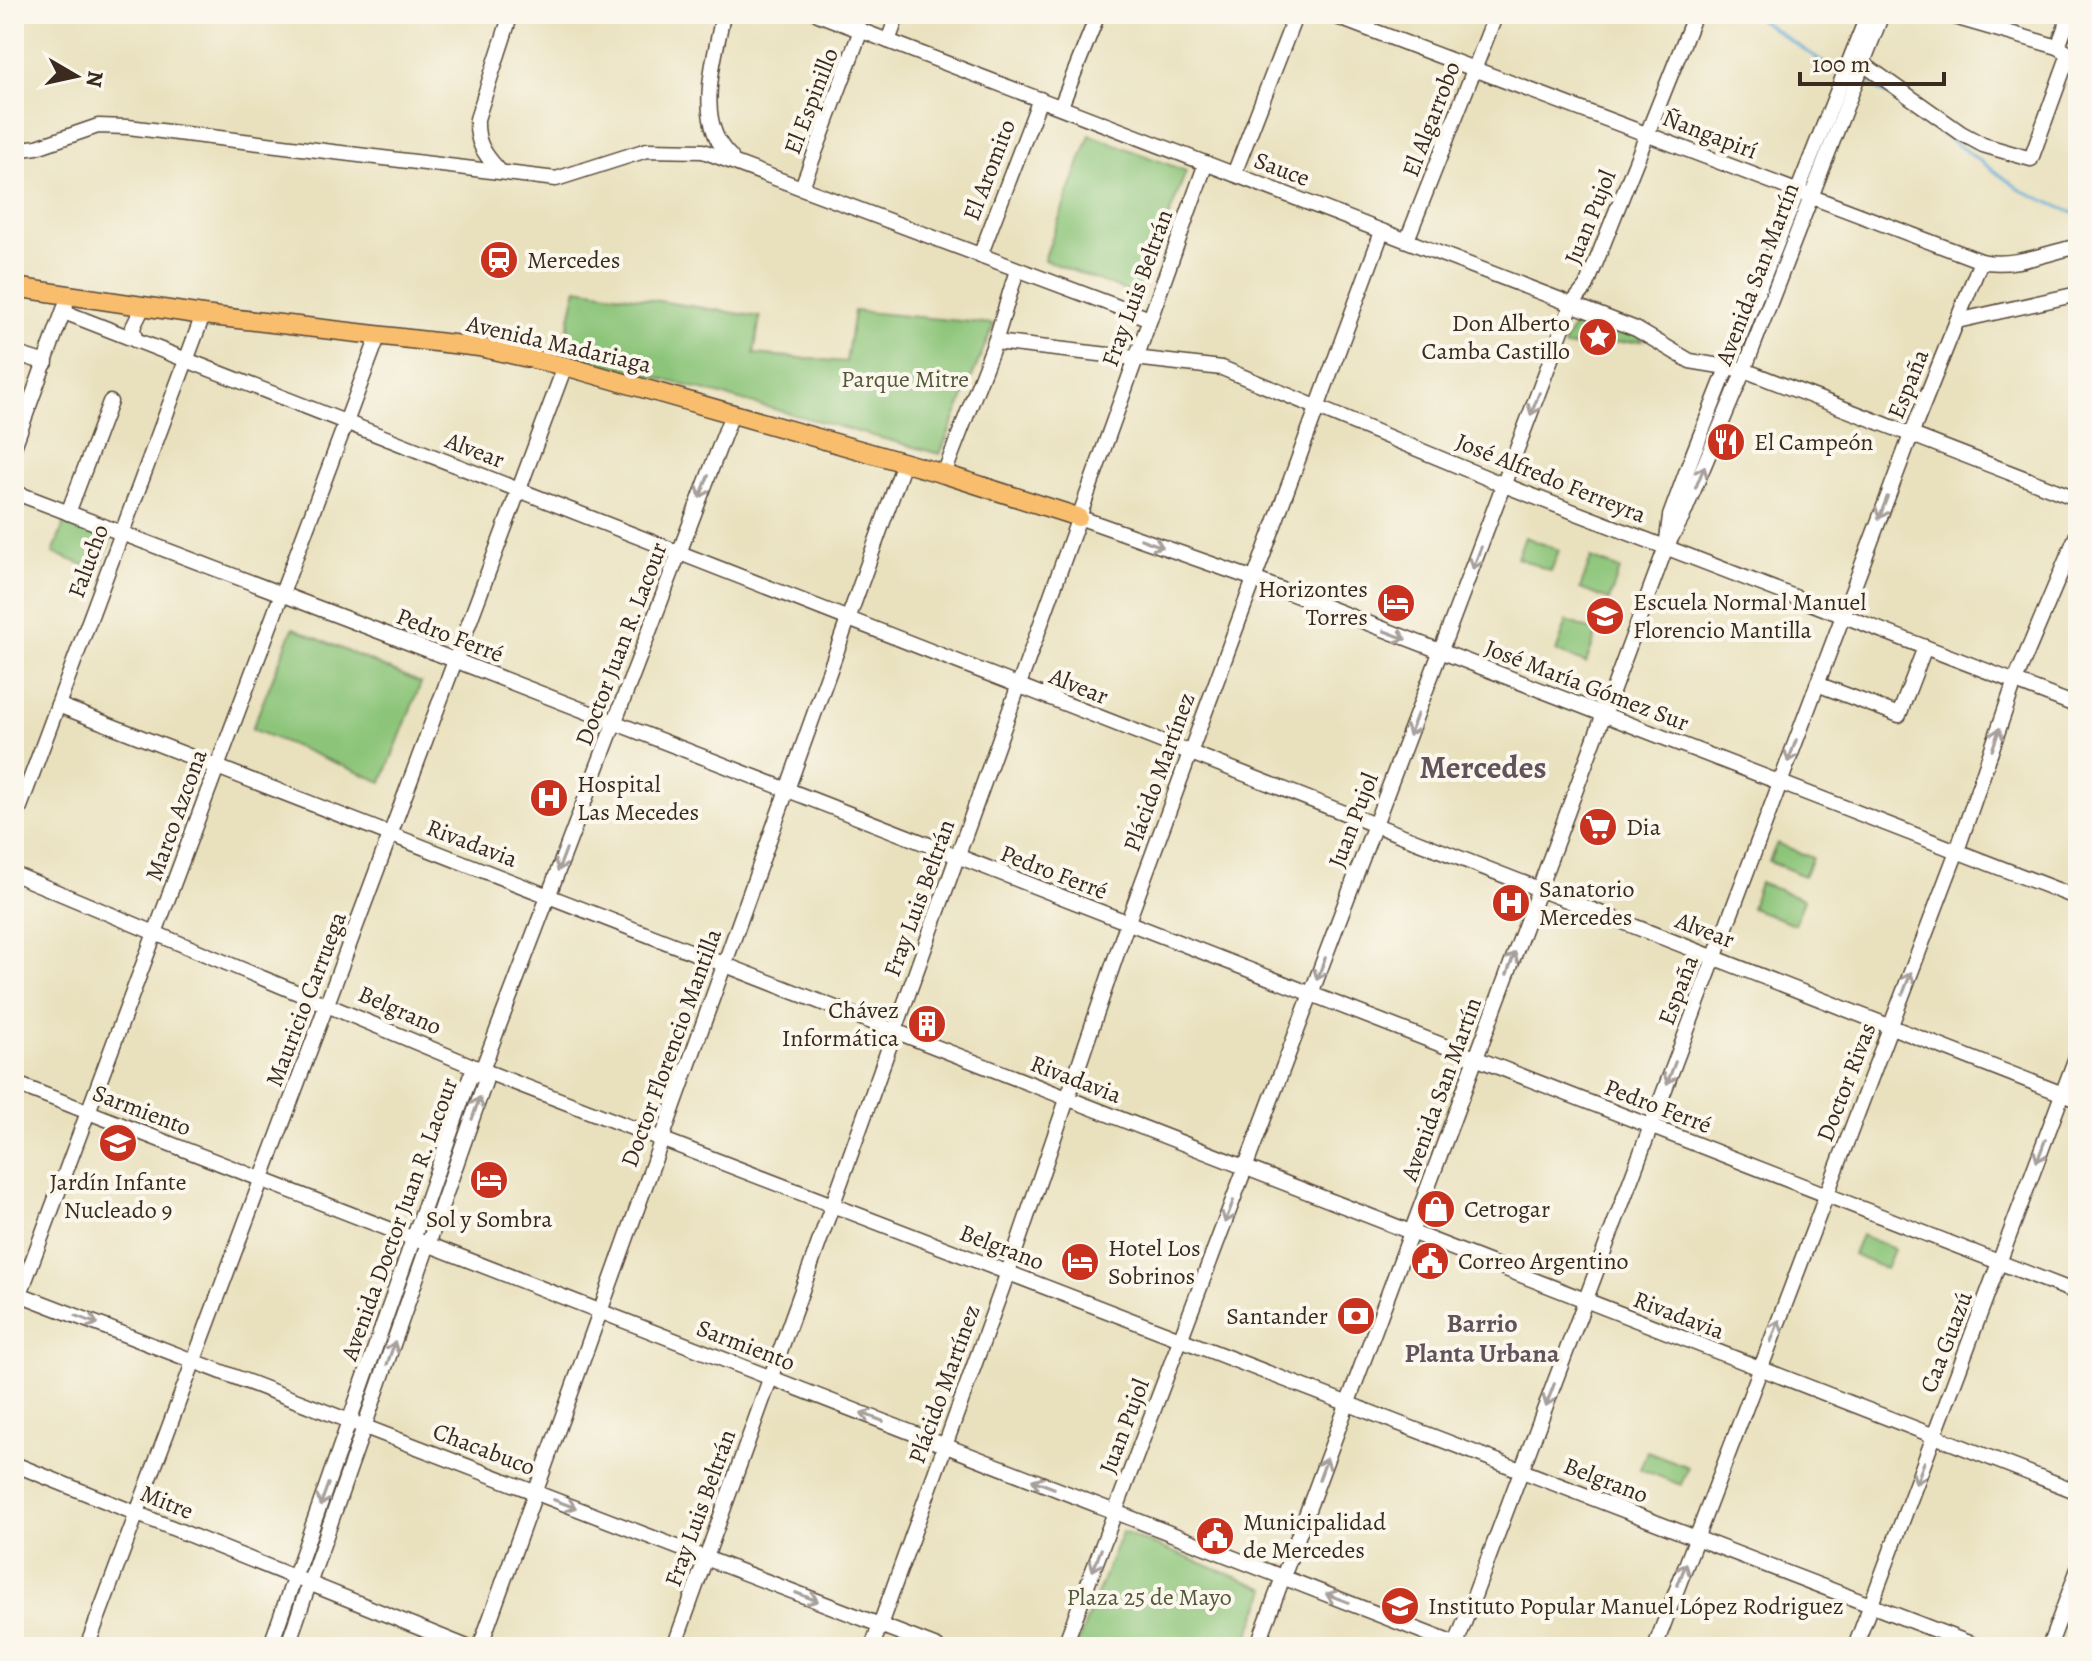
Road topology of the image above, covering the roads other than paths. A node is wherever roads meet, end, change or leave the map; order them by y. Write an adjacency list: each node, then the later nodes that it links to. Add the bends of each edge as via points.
1 (511, 14): 27 (street, via 477,119 484,154)
2 (723, 14): 21 (street, via 710,95)
3 (818, 14): 14 (street, Sauce)
4 (898, 14): 15 (street)
5 (1098, 14): 20 (street)
6 (1296, 14): 28 (street)
7 (1329, 14): 18 (street, Ñangapirí)
8 (1496, 14): 18 (street, El Algarrobo)
9 (1695, 14): 22 (street, Juan Pujol)
10 (1868, 14): 30 (street, Avenida San Martín)
11 (1882, 14): 17 (street, Avenida San Martín)
12 (1944, 14): 16 (street)
13 (2070, 14): 16 (street)
14 (861, 30): 15 (street, Sauce); 29 (street, El Espinillo)
15 (888, 41): 19 (street, Sauce)
16 (2068, 53): 17 (street, via 2031,159 1961,133)
17 (1862, 63): 30 (street, Avenida San Martín)
18 (1474, 69): 22 (street, Ñangapirí); 32 (street, El Algarrobo)
19 (1040, 99): 20 (street, Sauce); 34 (street, El Aromito)
20 (1061, 106): 26 (street, Sauce)
21 (712, 130): 24 (street, via 706,140); 25 (street, via 716,143)
22 (1647, 133): 30 (street, Ñangapirí); 40 (street, Juan Pujol, via 1586,287)
23 (14, 150): 27 (street, via 98,126 128,127)
24 (686, 150): 25 (street); 27 (street, via 647,150 556,179)
25 (734, 160): 29 (street)
26 (1206, 163): 28 (street, Sauce); 43 (street, Fray Luis Beltrán)
27 (498, 169)
28 (1234, 174): 31 (street, Sauce)
29 (802, 187): 34 (street)
30 (1805, 195): 35 (street, Ñangapirí); 53 (street, Avenida San Martín); 54 (street, Avenida San Martín)
31 (1382, 232): 32 (street, Sauce); 56 (street, Plácido Martínez)
32 (1407, 240): 40 (street, Sauce)
33 (2078, 246): 35 (street, Ñangapirí, via 2012,262)
34 (980, 256): 36 (street)
35 (1981, 261): 44 (street, España)
36 (1017, 270): 43 (street); 47 (street)
37 (14, 287): 39 (main road, Avenida Madariaga)
38 (2078, 294): 44 (street)
39 (66, 304): 41 (main road, Avenida Madariaga); 46 (street, Alvear); 51 (street)
40 (1572, 304): 53 (street, Sauce, via 1636,329 1690,361); 63 (street, Juan Pujol, one-way to 63)
41 (143, 307): 42 (main road, Avenida Madariaga); 46 (street, via 133,327)
42 (203, 315): 45 (main road, Avenida Madariaga); 50 (street, Falucho)
43 (1150, 319): 49 (street, Fray Luis Beltrán)
44 (1957, 321): 59 (street, España)
45 (379, 334): 52 (main road, Avenida Madariaga, via 479,347); 58 (street, Marco Azcona)
46 (135, 340): 50 (street, Alvear)
47 (995, 342): 49 (street, José Alfredo Ferreyra); 62 (street)
48 (14, 353): 51 (street)
49 (1134, 359): 56 (street, José Alfredo Ferreyra, via 1222,368); 68 (street, Fray Luis Beltrán)
50 (187, 361): 58 (street, Alvear); 70 (street, Falucho)
51 (46, 363): 60 (street)
52 (565, 366): 57 (main road, Avenida Madariaga); 64 (street, Mauricio Carruega)
53 (1728, 367): 54 (street, Sauce); 71 (street, Avenida San Martín, via 1670,516)
54 (1744, 370): 59 (street, Sauce); 71 (street, Avenida San Martín, one-way to 54)
55 (110, 402): 67 (street)
56 (1318, 407): 63 (street, José Alfredo Ferreyra); 73 (street, Plácido Martínez)
57 (732, 414): 61 (main road, Avenida Madariaga); 72 (street, Doctor Juan R. Lacour, one-way to 72)
58 (346, 423): 64 (street, Alvear); 74 (street, Marco Azcona)
59 (1911, 435): 66 (street, Sauce); 75 (street, España, one-way to 75)
60 (14, 447)
61 (904, 463): 62 (main road, Avenida Madariaga); 76 (street, Doctor Florencio Mantilla)
62 (944, 474): 68 (main road, Avenida Madariaga)
63 (1504, 485): 71 (street, José Alfredo Ferreyra); 78 (street, Juan Pujol, one-way to 78)
64 (520, 491): 72 (street, Alvear); 79 (street, Mauricio Carruega)
65 (14, 492): 67 (street, Pedro Ferré)
66 (2078, 499)
67 (68, 513): 70 (street, Pedro Ferré)
68 (1078, 517): 73 (street, José María Gómez Sur, one-way to 73); 82 (street, Fray Luis Beltrán)
69 (2078, 532): 80 (street, Doctor Rivas)
70 (122, 534): 74 (street, Pedro Ferré); 83 (street, Falucho)
71 (1666, 547): 75 (street, José Alfredo Ferreyra); 85 (street, Avenida San Martín)
72 (679, 553): 76 (street, Alvear); 86 (street, Doctor Juan R. Lacour)
73 (1254, 579): 78 (street, José María Gómez Sur, one-way to 78); 87 (street, Plácido Martínez)
74 (281, 596): 79 (street, Pedro Ferré); 88 (street, Marco Azcona)
75 (1843, 615): 77 (street, José Alfredo Ferreyra); 81 (street, España)
76 (848, 619): 82 (street, Alvear); 90 (street, Doctor Florencio Mantilla)
77 (1925, 647): 80 (street, José Alfredo Ferreyra); 81 (street, via 1899,715)
78 (1441, 652): 85 (street, José María Gómez Sur); 92 (street, Juan Pujol, one-way to 92)
79 (457, 661): 86 (street, Pedro Ferré); 93 (street, Mauricio Carruega)
80 (2015, 681): 84 (street, José Alfredo Ferreyra); 94 (street, Doctor Rivas, one-way to 80)
81 (1817, 684): 89 (street, España, one-way to 89)
82 (1018, 685): 87 (street, Alvear); 95 (street, Fray Luis Beltrán)
83 (58, 705): 88 (street, Rivadavia); 91 (street, Falucho)
84 (2078, 706)
85 (1604, 715): 89 (street, José María Gómez Sur); 97 (street, Avenida San Martín)
86 (615, 722): 90 (street, Pedro Ferré); 98 (street, Doctor Juan R. Lacour, one-way to 98)
87 (1189, 753): 92 (street, Alvear); 100 (street, Plácido Martínez)
88 (217, 768): 93 (street, Rivadavia); 101 (street, Marco Azcona)
89 (1780, 783): 94 (street, José María Gómez Sur); 102 (street, España)
90 (786, 791): 95 (street, Pedro Ferré); 103 (street, Doctor Florencio Mantilla)
91 (14, 823)
92 (1375, 825): 97 (street, Alvear); 104 (street, Juan Pujol, one-way to 104)
93 (391, 835): 98 (street, Rivadavia); 105 (street, Mauricio Carruega)
94 (1957, 851): 99 (street, José María Gómez Sur); 106 (street, Doctor Rivas, one-way to 94)
95 (956, 858): 100 (street, Pedro Ferré); 107 (street, Fray Luis Beltrán)
96 (14, 874): 101 (street, Belgrano)
97 (1539, 889): 102 (street, Alvear); 109 (street, Avenida San Martín, one-way to 97)
98 (548, 897): 103 (street, Rivadavia); 110 (street, Doctor Juan R. Lacour)
99 (2078, 898)
100 (1127, 924): 104 (street, Pedro Ferré); 113 (street, Plácido Martínez)
101 (156, 930): 105 (street, Belgrano); 115 (street, Marco Azcona)
102 (1714, 958): 106 (street, Alvear); 116 (street, España, one-way to 116)
103 (724, 965): 107 (street, Rivadavia); 117 (street, Doctor Florencio Mantilla)
104 (1311, 995): 109 (street, Pedro Ferré); 118 (street, Juan Pujol)
105 (329, 1003): 110 (street, Belgrano); 119 (street, Mauricio Carruega)
106 (1891, 1027): 112 (street, Alvear); 120 (street, Doctor Rivas)
107 (894, 1032): 113 (street, Rivadavia); 121 (street, Fray Luis Beltrán)
108 (2078, 1052): 112 (street, Caa Guazú)
109 (1476, 1059): 116 (street, Pedro Ferré); 122 (street, Avenida San Martín)
110 (482, 1070): 117 (street, Belgrano); 123 (street, Avenida Doctor Juan R. Lacour, via 485,1082)
111 (14, 1083): 115 (street, Sarmiento)
112 (2062, 1094): 114 (street, Alvear); 124 (street, Caa Guazú, one-way to 124)
113 (1067, 1099): 118 (street, Rivadavia); 125 (street, Plácido Martínez)
114 (2078, 1100)
115 (88, 1112): 119 (street, Sarmiento); 126 (street, Marco Azcona)
116 (1651, 1127): 120 (street, Pedro Ferré); 128 (street, España)
117 (662, 1139): 121 (street, Belgrano); 130 (street, Doctor Florencio Mantilla)
118 (1245, 1170): 122 (street, Rivadavia); 131 (street, Juan Pujol, one-way to 131)
119 (262, 1180): 123 (street, Sarmiento); 132 (street, Mauricio Carruega)
120 (1827, 1195): 124 (street, Pedro Ferré); 133 (street, Doctor Rivas, one-way to 120)
121 (832, 1205): 125 (street, Belgrano); 134 (street, Fray Luis Beltrán)
122 (1410, 1235): 128 (street, Rivadavia); 135 (street, Avenida San Martín)
123 (421, 1242): 130 (street, Sarmiento); 136 (street, Avenida Doctor Juan R. Lacour); 137 (street, Avenida Doctor Juan R. Lacour, one-way to 123)
124 (1999, 1262): 127 (street, Pedro Ferré); 138 (street, Caa Guazú)
125 (1008, 1272): 131 (street, Belgrano); 139 (street, Plácido Martínez)
126 (17, 1293): 129 (street, Marco Azcona); 132 (street, Chacabuco, one-way to 132)
127 (2078, 1293)
128 (1585, 1302): 133 (street, Rivadavia); 141 (street, España, one-way to 141)
129 (14, 1310)
130 (600, 1311): 134 (street, Sarmiento); 143 (street, Doctor Florencio Mantilla)
131 (1180, 1339): 135 (street, Belgrano); 144 (street, Juan Pujol)
132 (194, 1361): 136 (street, Chacabuco); 145 (street, Mauricio Carruega)
133 (1760, 1370): 138 (street, Rivadavia); 146 (street, Doctor Rivas)
134 (770, 1378): 139 (street, Sarmiento, one-way to 134); 147 (street, Fray Luis Beltrán)
135 (1348, 1404): 141 (street, Belgrano); 149 (street, Avenida San Martín, one-way to 135)
136 (350, 1421): 137 (street, Chacabuco); 150 (street, Avenida Doctor Juan R. Lacour, one-way to 150)
137 (366, 1427): 143 (street, Chacabuco); 150 (street, Avenida Doctor Juan R. Lacour)
138 (1934, 1437): 142 (street, Rivadavia); 151 (street, Caa Guazú, one-way to 151)
139 (945, 1446): 144 (street, Sarmiento, one-way to 139); 152 (street, Plácido Martínez)
140 (14, 1464): 145 (street, Mitre)
141 (1521, 1471): 146 (street, Belgrano); 153 (street, España)
142 (2078, 1492)
143 (535, 1493): 147 (street, Chacabuco, one-way to 147); 158 (street, Doctor Florencio Mantilla)
144 (1115, 1512): 149 (street, Sarmiento); 162 (street, Juan Pujol, one-way to 162)
145 (137, 1513): 150 (street, Mitre); 154 (street, Mauricio Carruega)
146 (1696, 1538): 151 (street, Belgrano); 164 (street, Doctor Rivas, one-way to 146)
147 (706, 1558): 152 (street, Chacabuco, one-way to 152); 159 (street, Fray Luis Beltrán)
148 (2078, 1569): 167 (street)
149 (1283, 1577): 153 (street, Sarmiento, one-way to 149); 163 (street, Avenida San Martín)
150 (303, 1580): 155 (street, Avenida Doctor Juan R. Lacour); 156 (street, Avenida Doctor Juan R. Lacour); 157 (street, Mitre)
151 (1871, 1605): 165 (street, Caa Guazú); 166 (street, Belgrano)
152 (880, 1625): 160 (street, Plácido Martínez); 161 (street, Chacabuco)
153 (1458, 1646)
154 (87, 1647)
155 (270, 1647)
156 (287, 1647)
157 (467, 1647)
158 (480, 1647)
159 (674, 1647)
160 (872, 1647)
161 (937, 1647)
162 (1064, 1647)
163 (1257, 1647)
164 (1655, 1647)
165 (1855, 1647)
166 (1979, 1647)
167 (2049, 1647)

